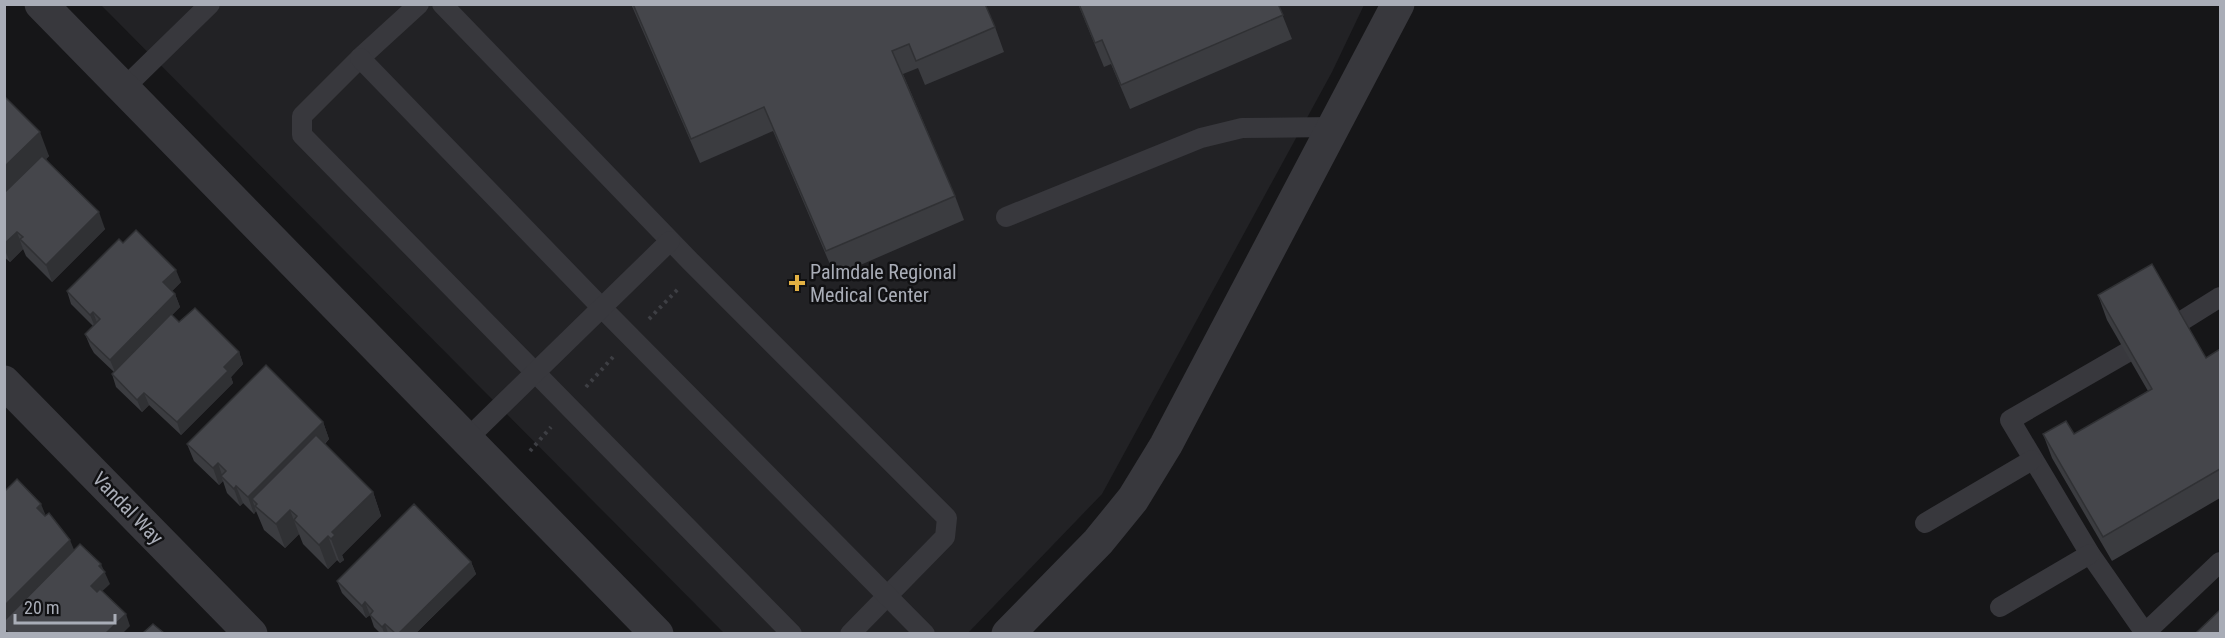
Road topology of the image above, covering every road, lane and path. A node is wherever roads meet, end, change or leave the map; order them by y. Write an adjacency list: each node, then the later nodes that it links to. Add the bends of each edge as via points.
1 (41, 4): 7 (street)
2 (210, 4): 7 (lane)
3 (419, 4): 6 (lane)
4 (442, 4): 10 (lane)
5 (1398, 4): 8 (street)
6 (360, 58): 12 (lane); 15 (lane, via 302,116 302,135)
7 (123, 89): 17 (street)
8 (1334, 127): 9 (lane, via 1242,128 1201,138); 29 (street, via 1166,445 1133,499 1098,542)
9 (1006, 217)
10 (670, 241): 12 (lane); 22 (lane, via 946,518 945,537)
11 (2220, 297): 13 (lane)
12 (601, 307): 15 (lane); 22 (lane)
13 (2180, 322)
14 (2126, 353): 18 (lane, via 2010,420)
15 (536, 370): 17 (lane); 26 (lane)
16 (4, 382): 24 (street, Vandal Way)
17 (467, 439): 25 (street)
18 (2032, 460): 19 (lane); 20 (lane)
19 (1925, 523)
20 (2090, 554): 23 (lane); 30 (lane)
21 (2220, 562): 30 (lane)
22 (889, 596): 27 (lane); 28 (lane)
23 (2000, 607)
24 (251, 633)
25 (657, 633)
26 (792, 633)
27 (850, 633)
28 (925, 633)
29 (1008, 633)
30 (2144, 633)

